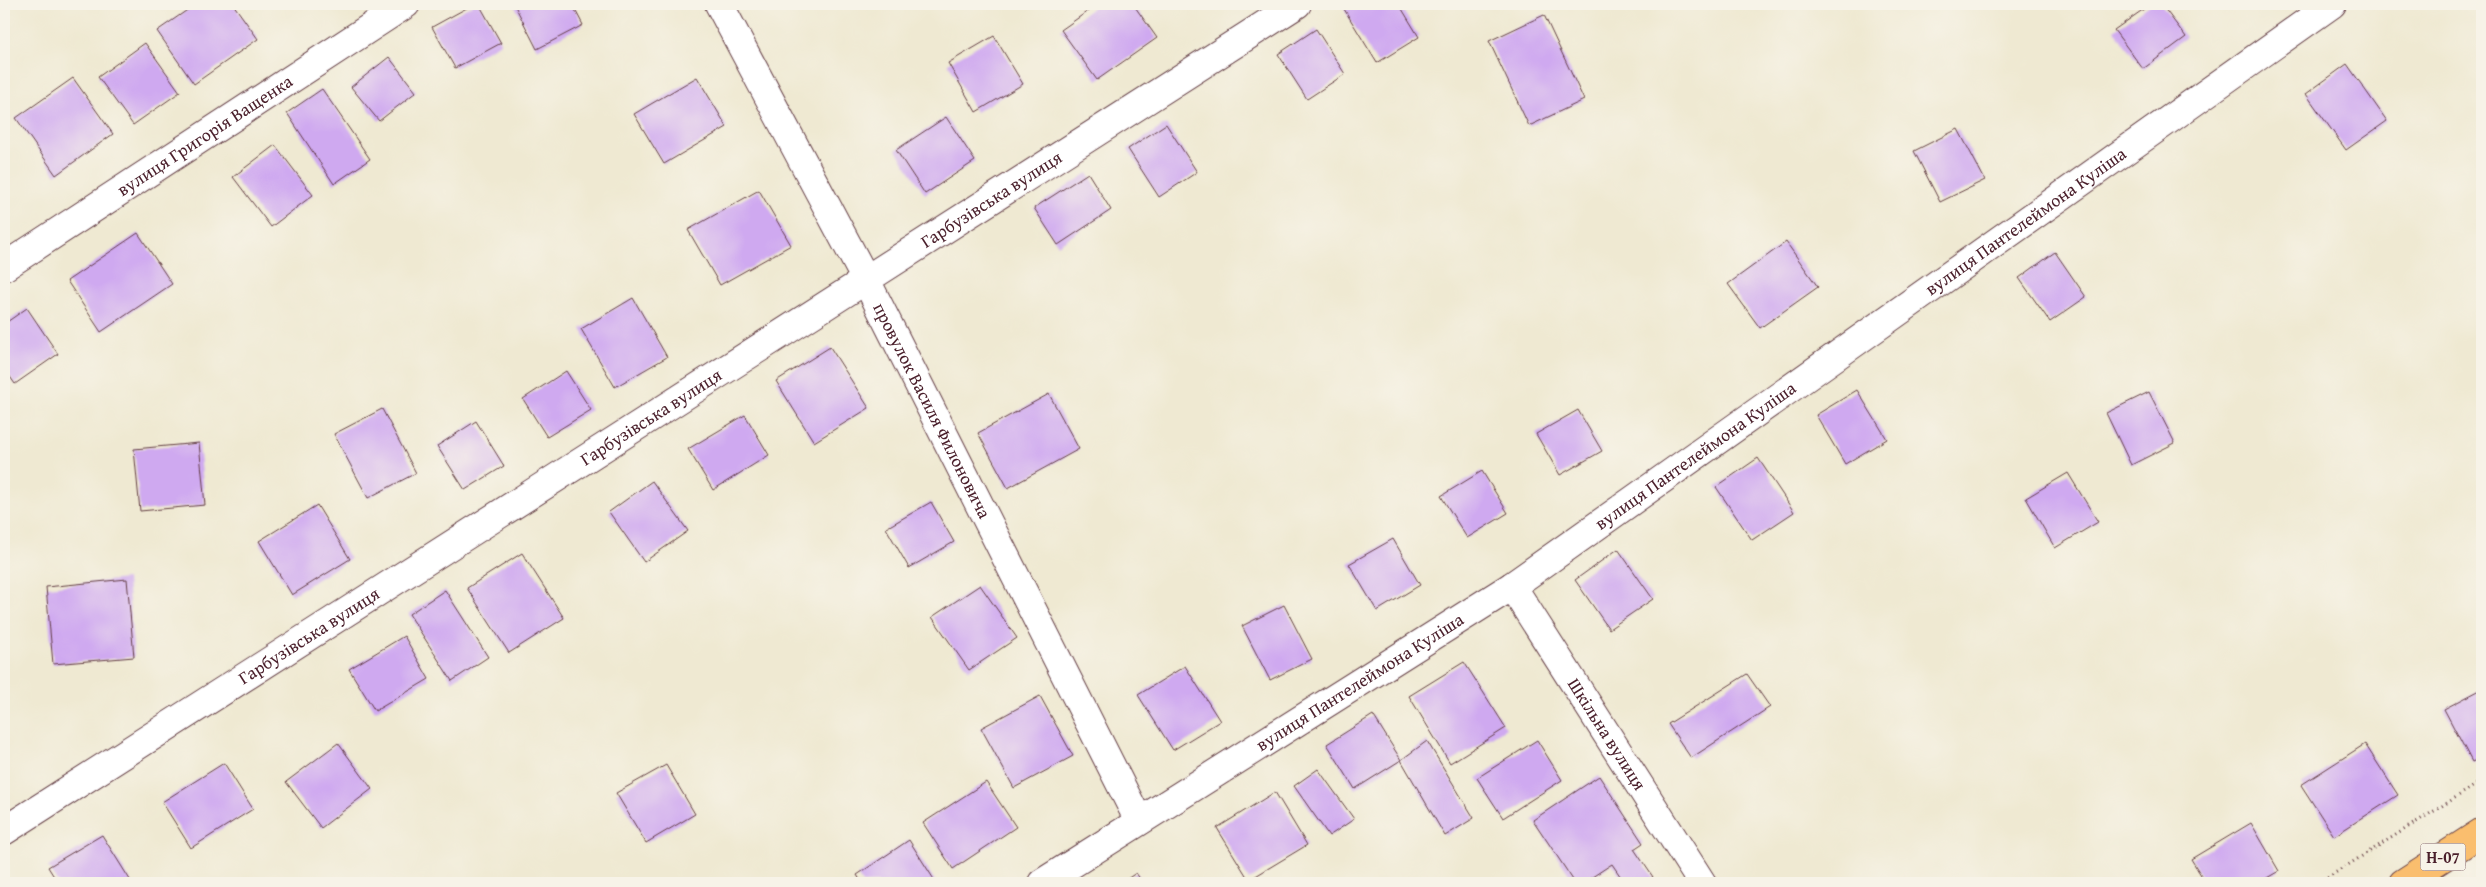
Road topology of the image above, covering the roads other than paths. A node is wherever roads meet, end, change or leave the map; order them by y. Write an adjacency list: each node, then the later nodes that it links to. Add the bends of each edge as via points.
1 (406, 4): 5 (street, вулиця Григорія Ващенка)
2 (719, 4): 6 (street, провулок Василя Филоновича)
3 (1297, 4): 6 (street, Гарбузівська вулиця)
4 (2332, 4): 7 (street, вулиця Пантелеймона Куліша)
5 (4, 267)
6 (865, 278): 8 (street, провулок Василя Филоновича); 9 (street, Гарбузівська вулиця)
7 (1512, 586): 8 (street, вулиця Пантелеймона Куліша); 12 (street, Шкільна вулиця)
8 (1139, 821): 11 (street, вулиця Пантелеймона Куліша)
9 (4, 831)
10 (2482, 832): 13 (main road, Н-07)
11 (1042, 883)
12 (1702, 883)
13 (2403, 883)

